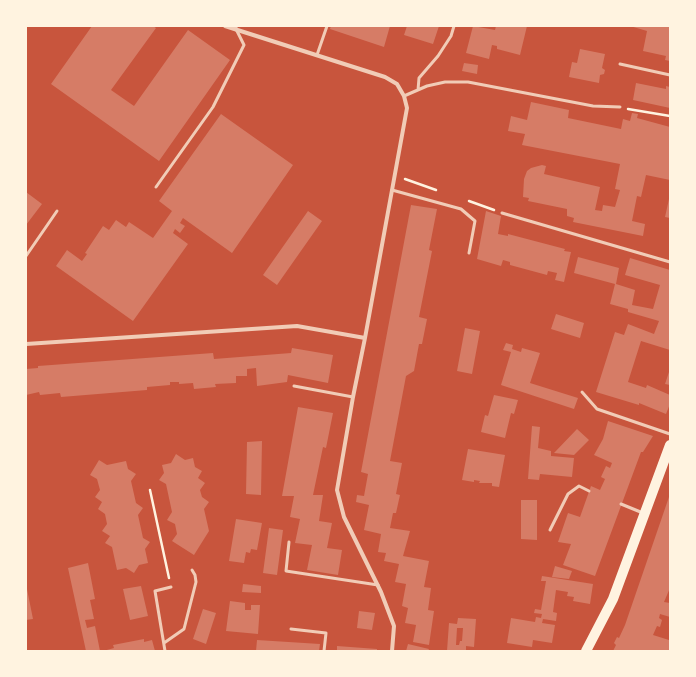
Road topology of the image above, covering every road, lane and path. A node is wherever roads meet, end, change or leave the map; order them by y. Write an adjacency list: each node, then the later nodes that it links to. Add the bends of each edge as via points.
1 (225, 26): 4 (street)
2 (327, 26): 5 (lane)
3 (454, 26): 8 (lane, via 451,36 438,56 419,78)
4 (236, 28): 5 (street); 12 (lane, via 244,45 213,107)
5 (318, 55): 9 (street, via 384,77 397,84)
6 (620, 64): 7 (lane)
7 (670, 75)
8 (418, 90): 9 (lane); 10 (lane, via 445,82 468,82 593,106)
9 (404, 96): 13 (street, via 406,108)
10 (620, 107): 11 (path)
11 (670, 116)
12 (156, 187)
13 (392, 190): 16 (lane, via 461,209 475,221); 19 (street)
14 (57, 211): 17 (lane)
15 (502, 213): 18 (lane)
16 (469, 253)
17 (26, 256)
18 (670, 262)
19 (365, 338): 20 (street, via 297,326); 23 (street)
20 (26, 344)
21 (294, 386): 23 (lane)
22 (582, 392): 24 (lane, via 597,410)
23 (353, 397): 33 (street, via 338,490 344,517)
24 (670, 434)
25 (670, 445): 29 (main road)
26 (150, 490): 34 (path)
27 (589, 490): 30 (lane, via 579,486 568,494)
28 (621, 504): 29 (lane)
29 (644, 514): 40 (main road, via 613,599)
30 (550, 530)
31 (289, 542): 33 (lane, via 286,571)
32 (192, 570): 36 (lane, via 196,582 184,629)
33 (378, 585): 39 (street, via 394,626)
34 (171, 587): 36 (lane, via 155,590)
35 (291, 629): 38 (lane, via 326,633)
36 (164, 643): 37 (lane)
37 (165, 651)
38 (324, 651)
39 (392, 651)
40 (586, 651)

